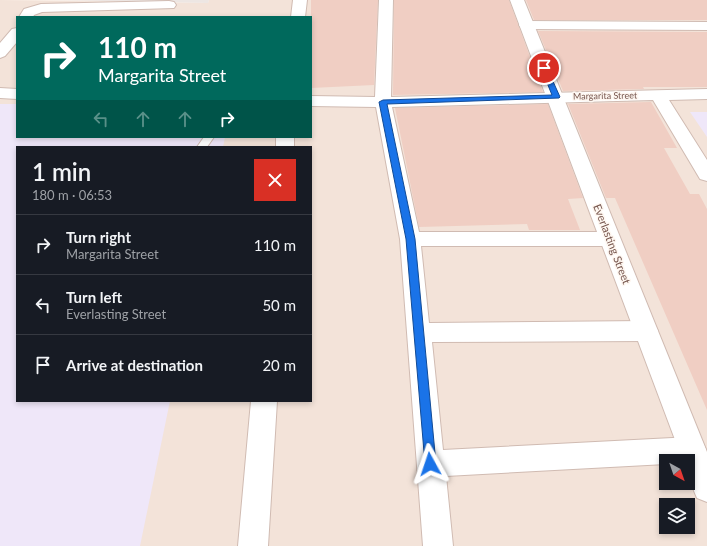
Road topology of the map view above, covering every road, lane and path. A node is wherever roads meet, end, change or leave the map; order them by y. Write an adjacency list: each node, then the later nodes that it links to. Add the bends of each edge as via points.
1 (300, 0): 6 (street)
2 (386, 0): 17 (street)
3 (517, 0): 7 (street, Everlasting Street)
4 (170, 5): 5 (street, via 41,8 29,12)
5 (27, 16)
6 (298, 16)
7 (526, 25): 8 (street); 15 (street, Everlasting Street)
8 (707, 26)
9 (16, 33): 10 (street)
10 (0, 54)
11 (0, 92): 12 (street)
12 (16, 94)
13 (707, 94): 14 (street, Margarita Street)
14 (658, 95): 15 (street, Margarita Street); 18 (street)
15 (556, 97): 17 (street, Margarita Street); 20 (street, Everlasting Street)
16 (312, 101): 17 (street, Margarita Street)
17 (383, 102): 19 (street)
18 (707, 175)
19 (410, 239): 20 (street); 22 (street)
20 (610, 239): 21 (street, Everlasting Street)
21 (646, 332): 22 (street); 24 (street, Everlasting Street)
22 (419, 333): 25 (street)
23 (264, 402): 27 (street)
24 (692, 450): 25 (street); 26 (street, Everlasting Street)
25 (430, 464): 28 (street)
26 (707, 488)
27 (253, 546)
28 (438, 546)

